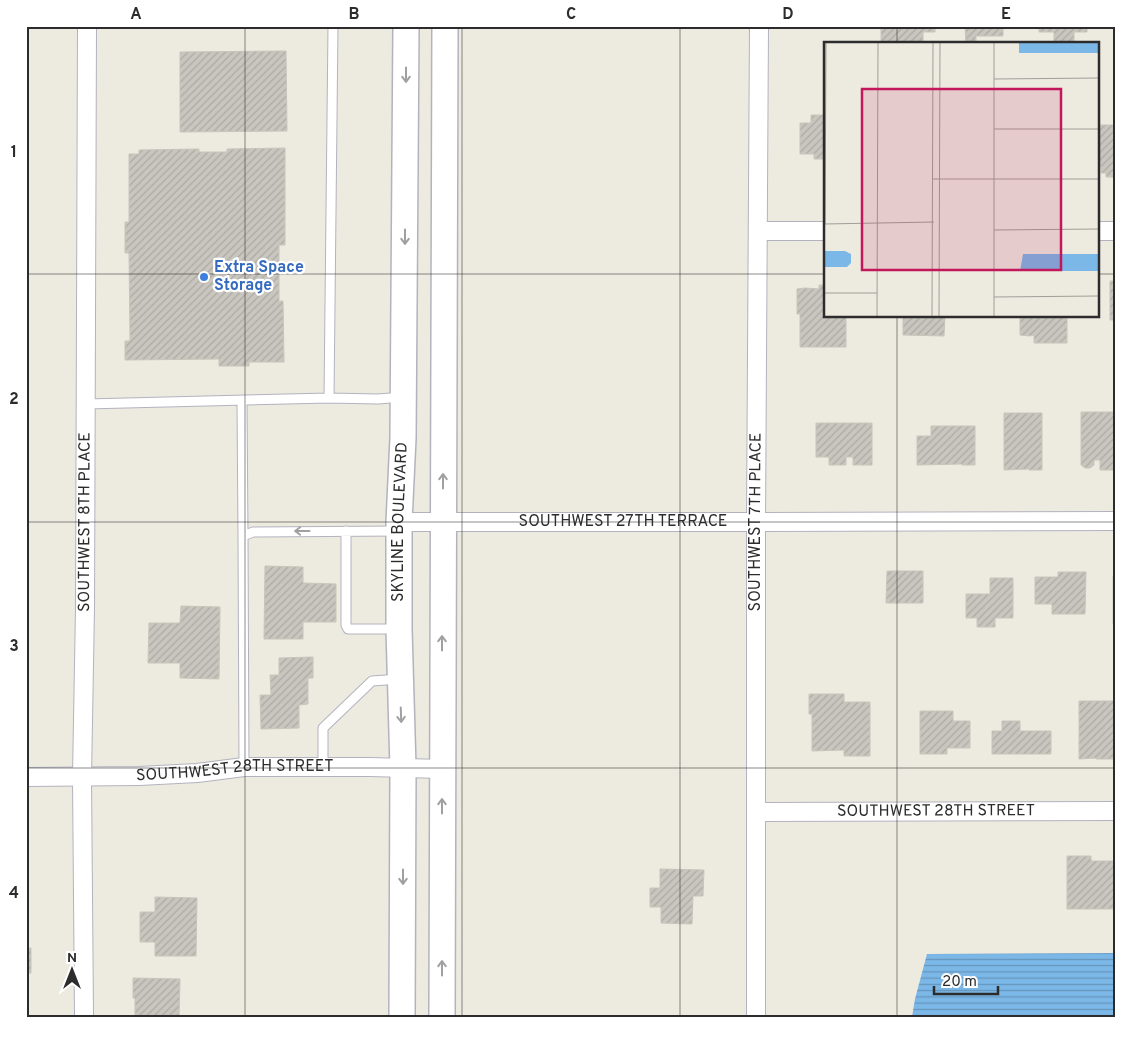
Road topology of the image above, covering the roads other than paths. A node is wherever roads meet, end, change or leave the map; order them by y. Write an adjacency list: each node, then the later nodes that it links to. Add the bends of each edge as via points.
1 (87, 26): 13 (street, SOUTHWEST 8TH PLACE)
2 (333, 26): 11 (lane)
3 (406, 26): 10 (street, SKYLINE BOULEVARD, one-way to 10)
4 (445, 26): 15 (street, one-way to 4)
5 (759, 26): 6 (street, SOUTHWEST 7TH PLACE)
6 (758, 231): 7 (street); 16 (street, SOUTHWEST 7TH PLACE)
7 (824, 231)
8 (1100, 231): 9 (street)
9 (1116, 231)
10 (404, 397): 11 (lane); 17 (street, SKYLINE BOULEVARD)
11 (329, 398): 12 (lane)
12 (242, 400): 13 (lane); 19 (lane)
13 (86, 404): 27 (street, SOUTHWEST 8TH PLACE)
14 (1116, 521): 16 (street, SOUTHWEST 27TH TERRACE)
15 (443, 522): 16 (street, SOUTHWEST 27TH TERRACE); 17 (street, SOUTHWEST 27TH TERRACE); 25 (street, one-way to 15)
16 (756, 522): 29 (street, SOUTHWEST 7TH PLACE)
17 (399, 526): 18 (lane); 20 (street, SKYLINE BOULEVARD)
18 (342, 531): 19 (lane, one-way to 19, via 253,532); 20 (lane, via 348,629)
19 (243, 536): 22 (lane)
20 (399, 629): 21 (street, SKYLINE BOULEVARD)
21 (400, 679): 23 (lane, via 372,681 323,728); 24 (street, SKYLINE BOULEVARD, one-way to 24)
22 (244, 767): 23 (street, SOUTHWEST 28TH STREET); 27 (street, SOUTHWEST 28TH STREET, via 197,773)
23 (323, 767): 24 (street, SOUTHWEST 28TH STREET)
24 (403, 768): 25 (street, SOUTHWEST 28TH STREET); 31 (street, SKYLINE BOULEVARD, one-way to 31)
25 (442, 769): 32 (street, one-way to 25)
26 (26, 777): 27 (street, SOUTHWEST 28TH STREET)
27 (82, 777): 30 (street, SOUTHWEST 8TH PLACE)
28 (1116, 811): 29 (street, SOUTHWEST 28TH STREET)
29 (756, 812): 33 (street, SOUTHWEST 7TH PLACE)
30 (84, 1017)
31 (402, 1017)
32 (442, 1017)
33 (756, 1017)

